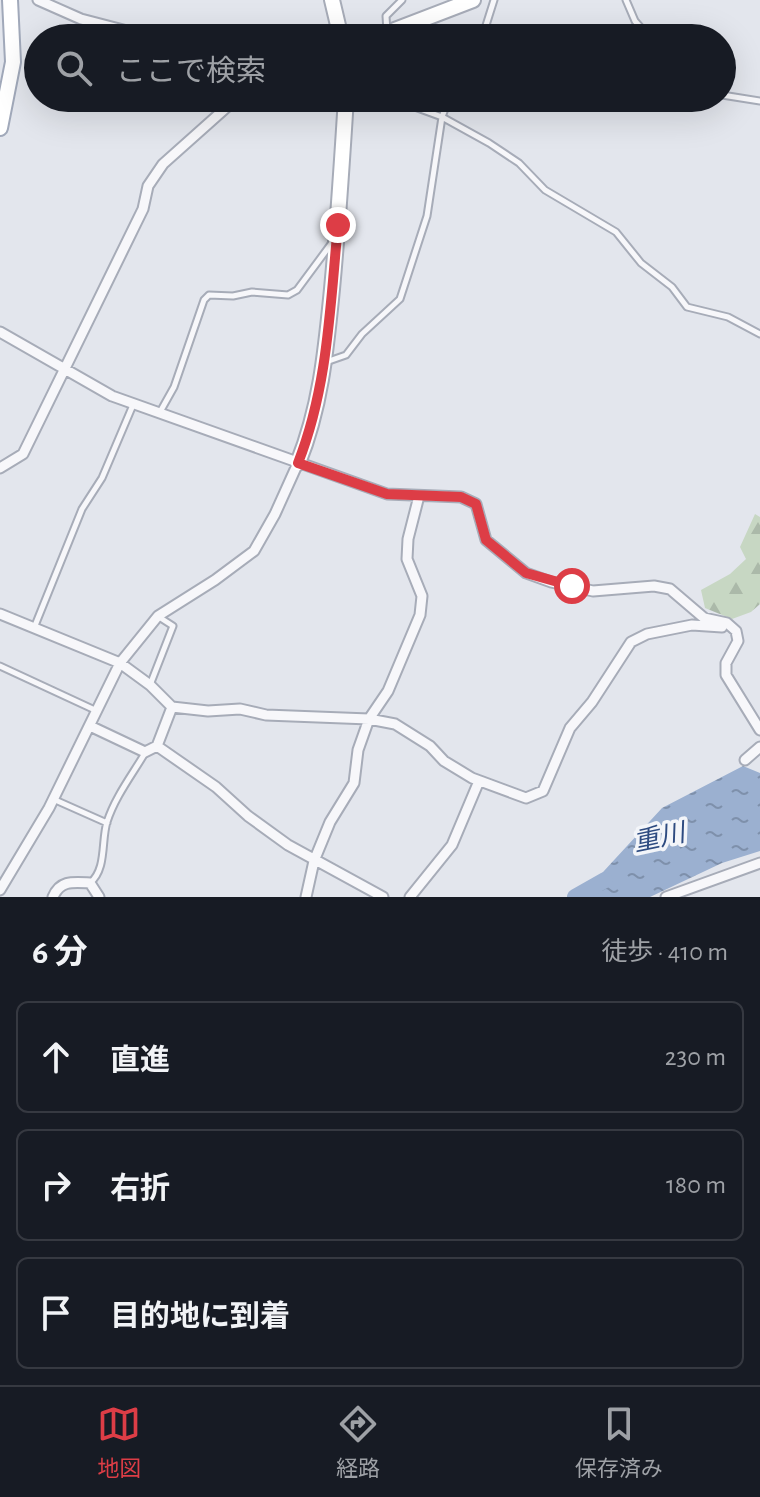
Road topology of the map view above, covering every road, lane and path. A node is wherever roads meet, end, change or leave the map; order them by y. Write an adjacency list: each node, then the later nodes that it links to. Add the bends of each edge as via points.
1 (10, 0): 21 (street, via 13,62)
2 (38, 0): 8 (street)
3 (332, 0): 9 (street)
4 (402, 0): 10 (lane)
5 (473, 0): 11 (street)
6 (494, 0): 12 (lane)
7 (626, 0): 13 (lane)
8 (100, 24)
9 (338, 24)
10 (383, 24)
11 (409, 24)
12 (486, 24)
13 (638, 24)
14 (736, 97): 15 (lane)
15 (760, 101)
16 (221, 112): 26 (street, via 163,164 148,186 143,209)
17 (345, 112): 22 (street)
18 (428, 112): 20 (lane)
19 (444, 112): 20 (lane)
20 (442, 117): 24 (lane, via 509,156 545,190 616,232 687,307 728,317); 25 (lane, via 427,216 400,299 346,355)
21 (0, 128)
22 (337, 237): 25 (street); 28 (lane, via 288,295 209,295)
23 (0, 332): 26 (street)
24 (760, 334)
25 (325, 362): 29 (street, via 313,423)
26 (65, 369): 27 (street); 30 (street, via 23,454)
27 (133, 404): 28 (street); 34 (lane, via 102,478 82,509)
28 (159, 413): 29 (street)
29 (298, 463): 31 (street, via 387,494); 33 (street, via 254,551)
30 (0, 468)
31 (419, 496): 35 (street, via 461,497 476,504 486,540 526,573 593,591 670,589 704,618); 41 (street, via 407,559 422,596 420,615 388,691)
32 (0, 614): 34 (street)
33 (158, 616): 36 (street); 38 (lane, via 173,626)
34 (34, 628): 36 (street)
35 (732, 628): 43 (street, via 738,641 726,675); 48 (street, via 692,625 631,642 570,728 543,791 526,798)
36 (120, 663): 38 (street); 40 (street)
37 (0, 666): 40 (lane)
38 (150, 685): 39 (street)
39 (172, 707): 41 (street); 44 (street)
40 (97, 711): 42 (street)
41 (369, 719): 48 (street, via 395,724); 51 (street, via 354,783)
42 (90, 726): 46 (street); 49 (street)
43 (760, 730)
44 (157, 746): 46 (street); 51 (street)
45 (760, 747): 47 (street)
46 (145, 752): 50 (lane)
47 (745, 760)
48 (479, 781): 59 (street, via 452,845)
49 (53, 799): 50 (lane); 54 (street)
50 (107, 823): 53 (lane, via 96,878)
51 (314, 861): 57 (street); 58 (street)
52 (760, 863): 60 (street)
53 (90, 883): 55 (street, via 69,882 57,887); 56 (street)
54 (0, 890)
55 (53, 897)
56 (99, 897)
57 (306, 897)
58 (383, 897)
59 (410, 897)
60 (666, 897)

